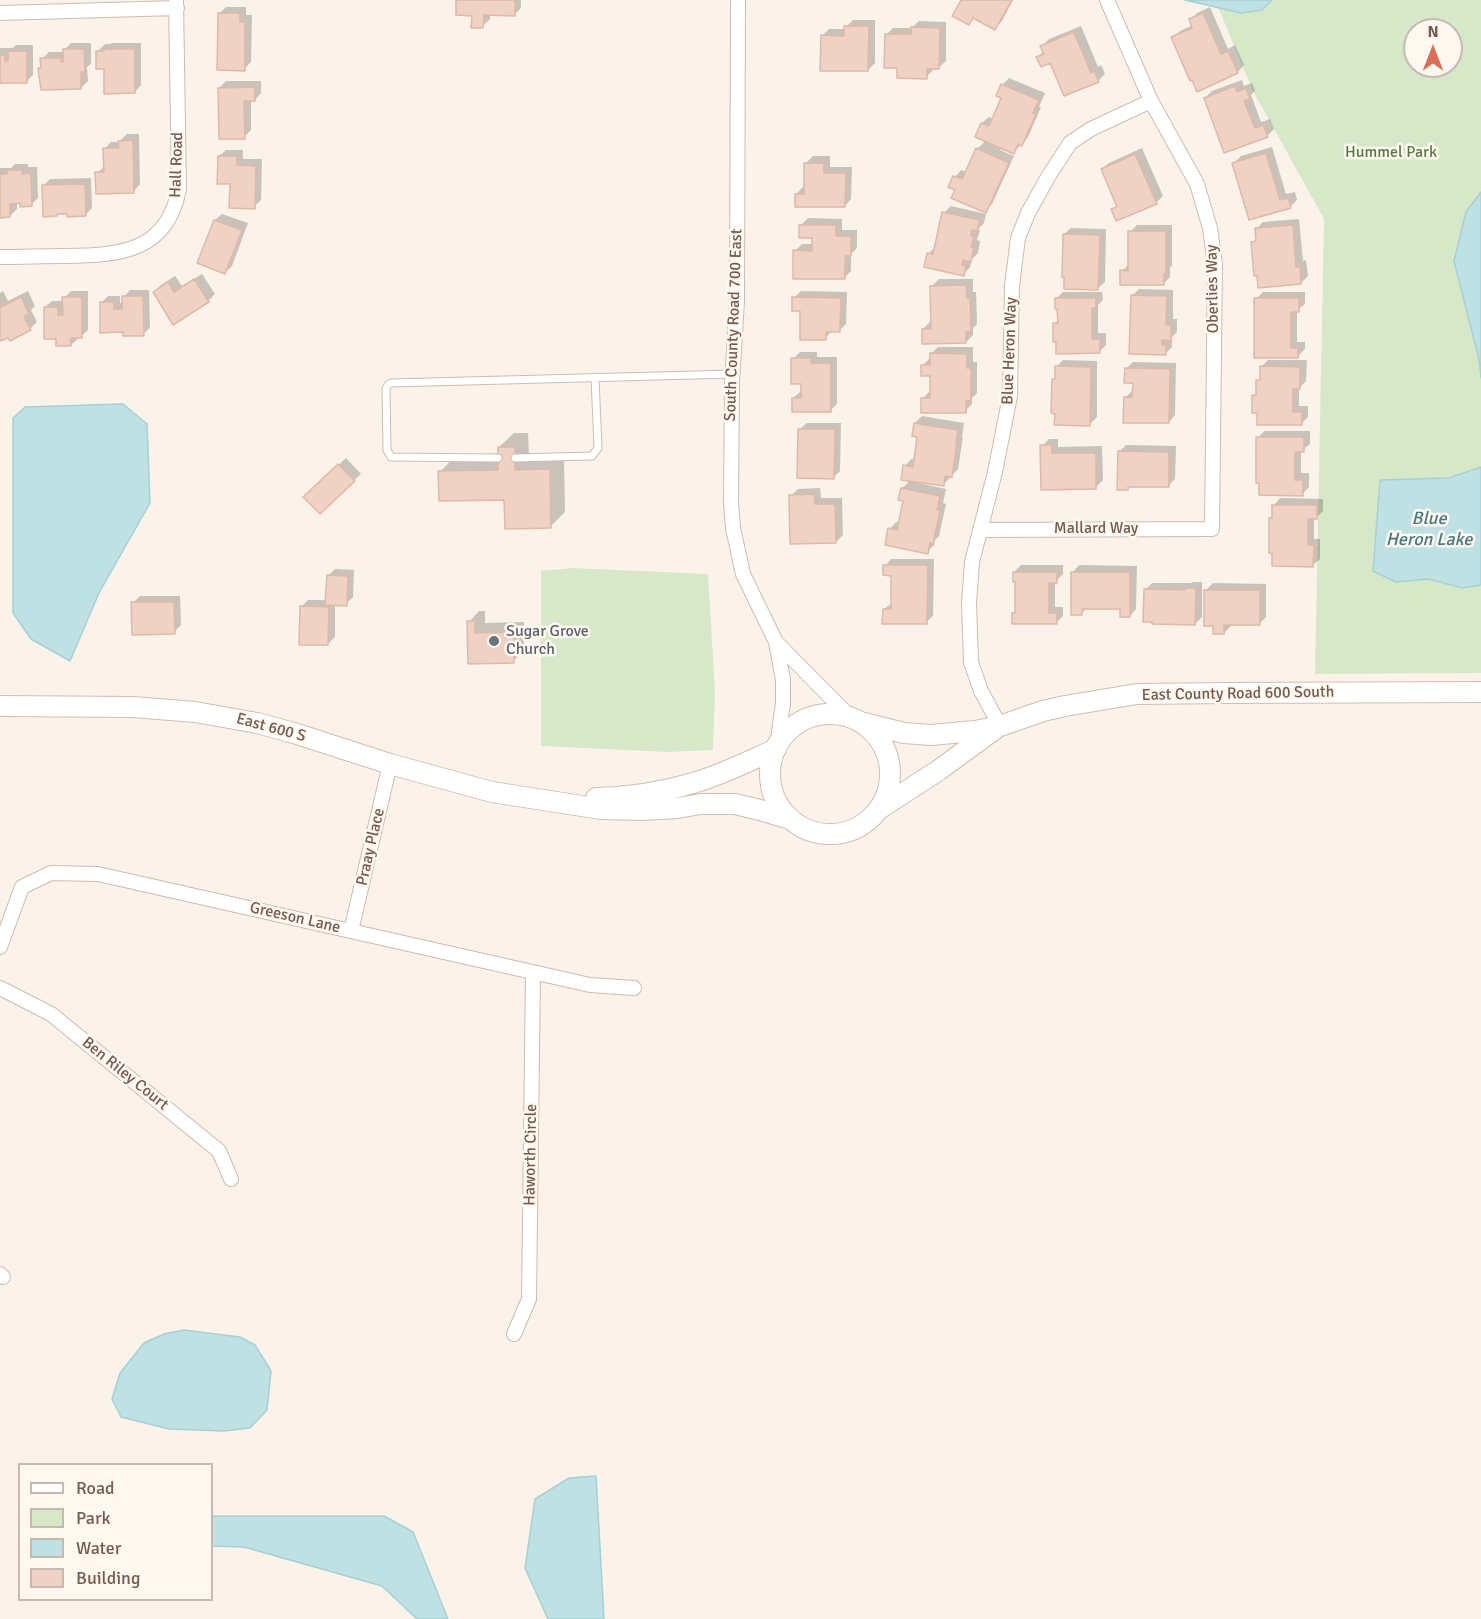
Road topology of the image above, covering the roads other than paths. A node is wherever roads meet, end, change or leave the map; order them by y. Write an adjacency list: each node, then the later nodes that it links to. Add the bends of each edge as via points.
1 (738, 0): 7 (street, South County Road 700 East, via 737,301)
2 (1107, 0): 5 (street, Oberlies Way)
3 (176, 4): 4 (street); 6 (street, Hall Road, via 179,189 168,221 142,245 105,255)
4 (0, 13)
5 (1151, 101): 11 (street, Oberlies Way, via 1197,184 1210,228 1215,265); 12 (street, Blue Heron Way, via 1091,129 1071,143 1048,177 1018,238 1012,286 1010,396)
6 (0, 257)
7 (732, 374): 8 (lane); 13 (street, South County Road 700 East, via 733,528 743,574)
8 (595, 378): 9 (lane, via 598,448 592,456); 10 (lane, via 388,384 387,450 391,457)
9 (514, 458)
10 (498, 459)
11 (1212, 529): 12 (street, Mallard Way)
12 (980, 530): 17 (street, Blue Heron Way, via 972,562 969,603 971,662)
13 (776, 642): 16 (street, South County Road 700 East); 18 (street, South County Road 700 East, via 783,680)
14 (1481, 692): 17 (street, East County Road 600 South, via 1152,693 1065,706)
15 (0, 706): 19 (street, East 600 S, via 132,707 221,716 294,733)
16 (856, 720): 17 (street, East County Road 600 South, via 904,733 931,735); 18 (street, via 831,714 811,717 792,728); 21 (street, via 882,743 889,762 890,782)
17 (1000, 726): 21 (street, East County Road 600 South)
18 (777, 747): 20 (street, via 712,777 674,788 605,798); 22 (street, via 770,768 772,790)
19 (390, 764): 20 (street, East 600 S, via 492,792); 23 (street, Praay Place)
20 (534, 798): 22 (street, via 601,809 735,804)
21 (879, 809): 22 (street, via 855,829 832,834 810,831)
22 (790, 819)
23 (351, 931): 24 (street, Greeson Lane, via 98,874 51,873 21,887); 25 (street, Greeson Lane)
24 (0, 947)
25 (533, 972): 27 (street, Greeson Lane, via 590,986); 29 (street, Haworth Circle, via 529,1299)
26 (0, 988): 28 (street, Ben Riley Court, via 51,1014 219,1151)
27 (634, 988)
28 (231, 1179)
29 (514, 1334)

